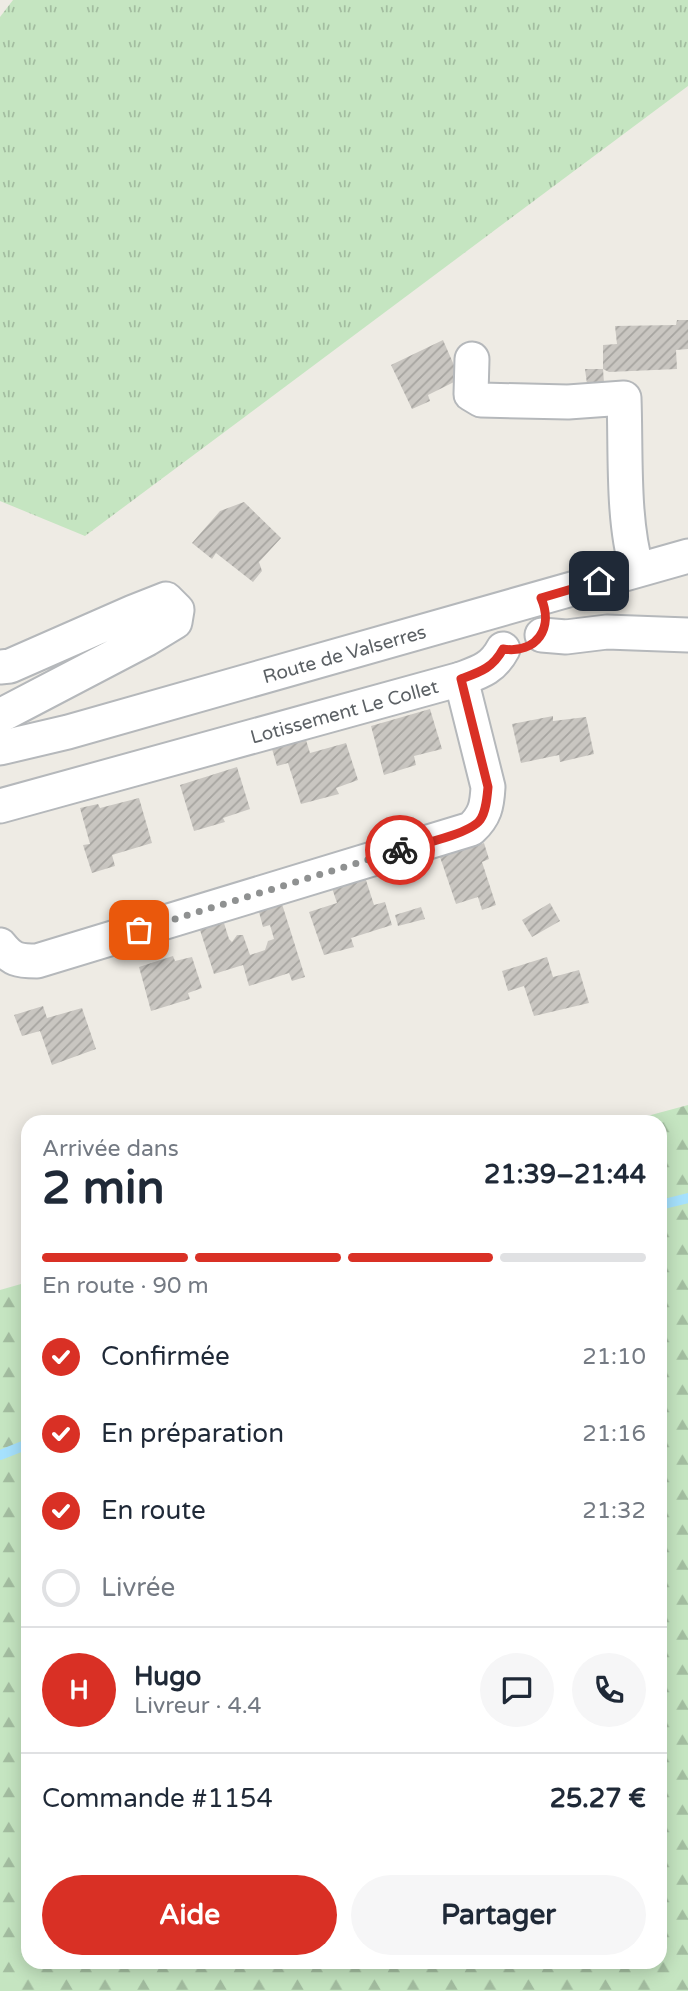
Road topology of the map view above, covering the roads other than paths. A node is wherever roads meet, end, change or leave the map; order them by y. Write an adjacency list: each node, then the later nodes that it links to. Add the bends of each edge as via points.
1 (472, 359): 3 (street, via 471,394 481,400 624,398 631,550)
2 (688, 556): 3 (street, Route de Valserres)
3 (638, 569): 4 (street, Route de Valserres)
4 (541, 598): 5 (street, Route de Valserres); 6 (street, via 546,610)
5 (478, 615): 8 (street, via 485,637); 12 (street, Route de Valserres)
6 (542, 635): 7 (street); 8 (street, via 525,648)
7 (688, 635)
8 (503, 649): 10 (street, via 498,660)
9 (0, 667): 11 (street, via 166,599 177,610 175,622 166,628)
10 (461, 679): 13 (street, Lotissement Le Collet); 14 (street, Lotissement Le Collet, via 488,787 481,819 471,829 37,961 8,956)
11 (0, 716)
12 (0, 748)
13 (0, 806)
14 (0, 946)

